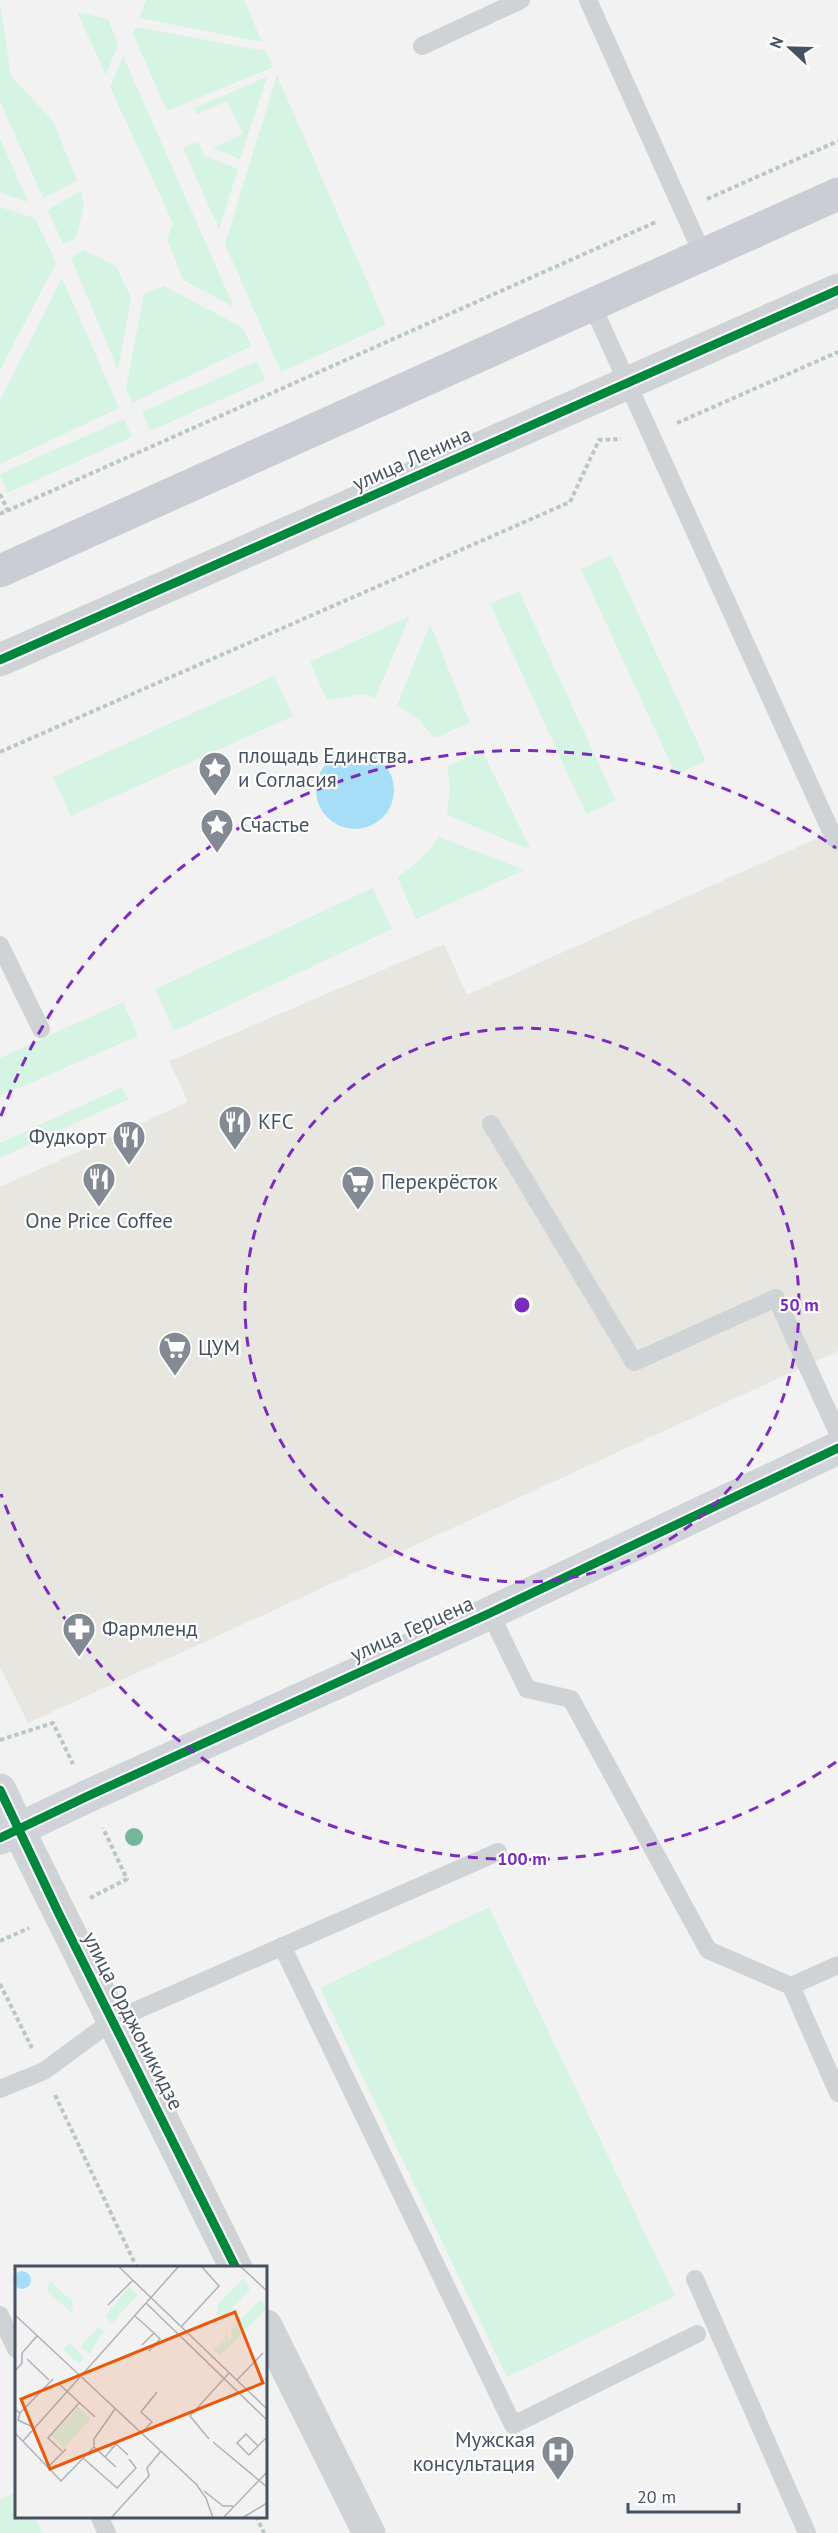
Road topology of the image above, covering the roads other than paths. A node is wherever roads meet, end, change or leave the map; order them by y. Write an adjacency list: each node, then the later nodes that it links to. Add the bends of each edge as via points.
1 (521, 0): 3 (lane)
2 (588, 0): 5 (lane)
3 (422, 46)
4 (838, 194): 5 (main road)
5 (704, 255): 7 (main road)
6 (838, 290): 8 (street, улица Ленина)
7 (592, 304): 8 (lane); 9 (main road)
8 (627, 384): 10 (street, улица Ленина); 11 (lane)
9 (0, 571)
10 (0, 660)
11 (838, 841)
12 (0, 945): 13 (lane)
13 (41, 1029)
14 (491, 1124): 15 (lane, via 634,1362 776,1298)
15 (838, 1433)
16 (838, 1448): 17 (street, улица Герцена)
17 (490, 1613): 19 (street, улица Герцена); 23 (lane, via 527,1689 571,1699 708,1950)
18 (0, 1790): 19 (street, улица Орджоникидзе)
19 (9, 1833): 24 (street, улица Орджоникидзе)
20 (498, 1852): 21 (lane)
21 (282, 1946): 24 (lane); 31 (lane, via 513,2425)
22 (838, 1965): 23 (lane)
23 (790, 1986): 26 (lane)
24 (112, 2021): 25 (lane, via 44,2071); 27 (street, улица Орджоникидзе)
25 (0, 2089)
26 (838, 2093)
27 (235, 2266)
28 (695, 2279): 36 (lane)
29 (0, 2315): 32 (lane)
30 (267, 2328): 34 (street)
31 (696, 2334)
32 (15, 2347)
33 (100, 2518): 35 (lane)
34 (357, 2527)
35 (108, 2533)
36 (807, 2533)

